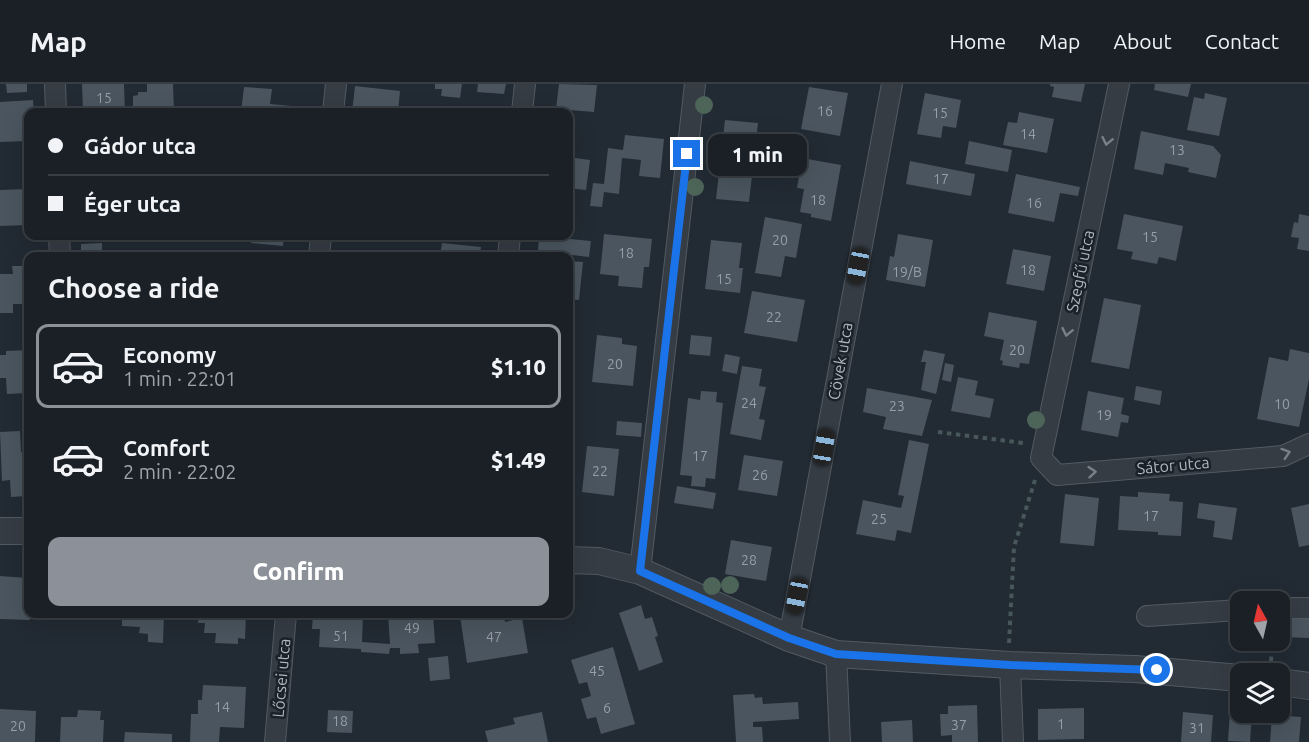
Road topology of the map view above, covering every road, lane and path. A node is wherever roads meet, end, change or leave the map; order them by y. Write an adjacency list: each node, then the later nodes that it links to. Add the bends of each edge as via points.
1 (55, 84): 7 (street)
2 (336, 84): 8 (street)
3 (525, 84): 9 (street)
4 (695, 84): 16 (street)
5 (892, 84): 22 (street, Cövek utca)
6 (1119, 84): 12 (street, Szegfű utca, one-way to 12)
7 (56, 108)
8 (333, 108)
9 (522, 108)
10 (938, 432): 12 (path)
11 (1309, 444): 12 (street, Sátor utca, one-way to 11, via 1057,475 1283,456)
12 (1043, 452): 24 (path, via 1014,547)
13 (0, 531): 14 (street)
14 (24, 531)
15 (573, 560): 16 (street, via 599,561)
16 (640, 571): 22 (street)
17 (1290, 608): 18 (street)
18 (1309, 608)
19 (1230, 611): 20 (street)
20 (1147, 616)
21 (286, 618): 28 (street, Lőcsei utca)
22 (789, 638): 23 (street)
23 (836, 654): 24 (street); 29 (street)
24 (1010, 665): 25 (street); 30 (street)
25 (1230, 677)
26 (1290, 679): 27 (street)
27 (1309, 686)
28 (275, 742)
29 (840, 742)
30 (1013, 742)

